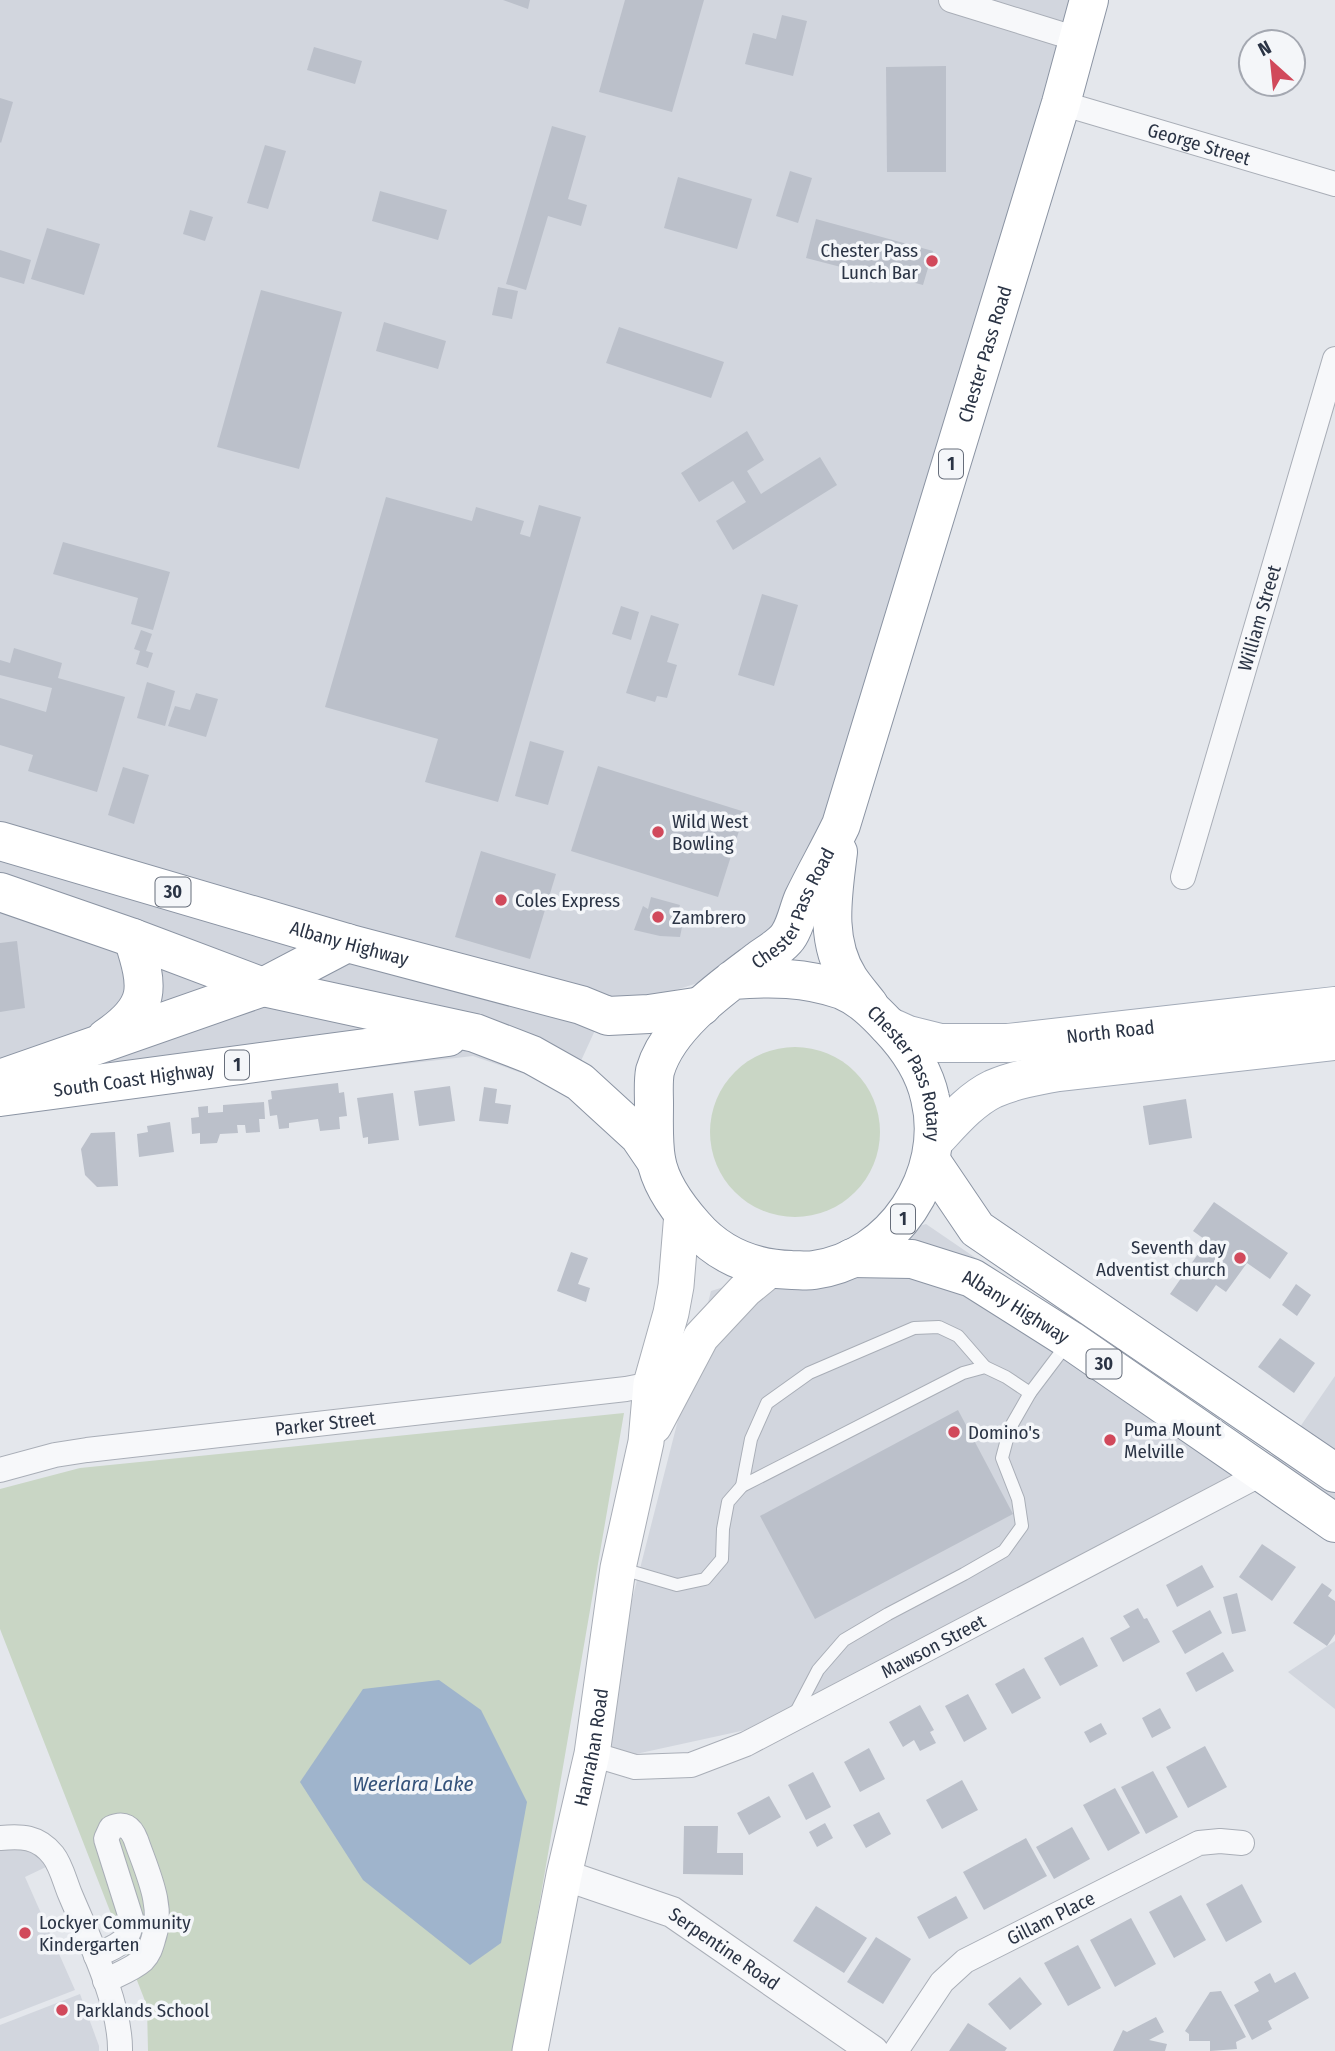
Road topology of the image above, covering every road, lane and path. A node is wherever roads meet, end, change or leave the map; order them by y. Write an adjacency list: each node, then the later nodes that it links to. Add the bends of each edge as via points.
1 (951, 0): 3 (street)
2 (1089, 0): 3 (main road, Chester Pass Road / 1)
3 (1077, 39): 4 (main road, Chester Pass Road / 1)
4 (1061, 103): 5 (street, George Street); 7 (main road, Chester Pass Road / 1)
5 (1335, 184)
6 (1335, 359): 9 (street, William Street)
7 (841, 825): 13 (main road, Chester Pass Road / 1, via 788,937); 17 (main road, Chester Pass Road / 1, via 831,909 834,942 848,977)
8 (0, 841): 12 (main road, Albany Highway / 30)
9 (1183, 877)
10 (0, 892): 11 (main road)
11 (133, 939): 14 (main road); 20 (main road, via 144,976 142,1000 124,1026)
12 (347, 943): 14 (main road, South Coast Highway); 15 (main road, Albany Highway, via 608,1016)
13 (732, 980): 15 (main road, Chester Pass Rotary / 1); 17 (main road, Chester Pass Rotary / 1, via 797,979 843,991)
14 (263, 987): 18 (main road); 20 (main road, South Coast Highway)
15 (702, 1006): 24 (main road, Chester Pass Rotary / 1, via 673,1033 655,1072)
16 (1335, 1006): 17 (main road, North Road, via 1008,1043 940,1043 908,1035)
17 (879, 1016): 23 (main road, Chester Pass Rotary / 1, via 903,1042 924,1078 934,1119)
18 (475, 1033): 22 (main road, South Coast Highway / 1); 24 (main road, 1, via 532,1055 580,1082 639,1136)
19 (1335, 1041): 23 (main road, North Road, via 1018,1080 990,1090 960,1114)
20 (93, 1048): 21 (main road, South Coast Highway)
21 (0, 1079)
22 (0, 1097)
23 (932, 1151): 26 (main road, Chester Pass Rotary / 1, via 924,1182 902,1219); 35 (main road, 30, via 978,1229)
24 (656, 1161): 25 (main road, Chester Pass Rotary / 1)
25 (682, 1213): 27 (main road, Chester Pass Rotary / 1, via 707,1241 729,1255); 30 (main road, Hanrahan Road, via 676,1286)
26 (852, 1258): 27 (main road, Chester Pass Rotary / 1, via 813,1270); 28 (main road, Albany Highway / 30, via 912,1259 972,1278)
27 (772, 1268): 32 (main road, Hanrahan Road, via 701,1337)
28 (1070, 1340): 31 (lane); 34 (main road, Albany Highway / 30)
29 (985, 1367): 31 (lane); 36 (lane, via 963,1373); 36 (lane, via 958,1336 939,1327 914,1328 809,1373 767,1402 751,1439)
30 (651, 1384): 32 (main road, Hanrahan Road); 33 (street, Parker Street, via 87,1450)
31 (1030, 1393): 39 (lane, via 1010,1429 1002,1458 1018,1499 1021,1526 1004,1551 844,1640 818,1670)
32 (646, 1442): 38 (main road, Hanrahan Road)
33 (0, 1470)
34 (1262, 1473): 37 (main road, Albany Highway / 30); 39 (street, Mawson Street)
35 (1335, 1473)
36 (742, 1486): 38 (lane, via 728,1502 722,1559 705,1579 677,1585)
37 (1335, 1523)
38 (618, 1568): 40 (main road, Hanrahan Road)
39 (792, 1720): 40 (street, Mawson Street, via 691,1765 635,1768)
40 (592, 1755): 43 (main road, Hanrahan Road)
41 (0, 1838): 44 (street, via 34,1839 54,1856)
42 (1242, 1843): 49 (street, Gillam Place, via 1199,1843 965,1961 942,1982)
43 (564, 1875): 47 (main road, Hanrahan Road); 48 (street, Serpentine Road, via 672,1912)
44 (96, 1956): 45 (street); 45 (street, via 126,1940 131,1930 106,1839 111,1828 125,1825 136,1840 156,1902 156,1934 141,1962)
45 (105, 1981): 46 (street)
46 (120, 2051)
47 (530, 2051)
48 (873, 2051)
49 (895, 2051)

